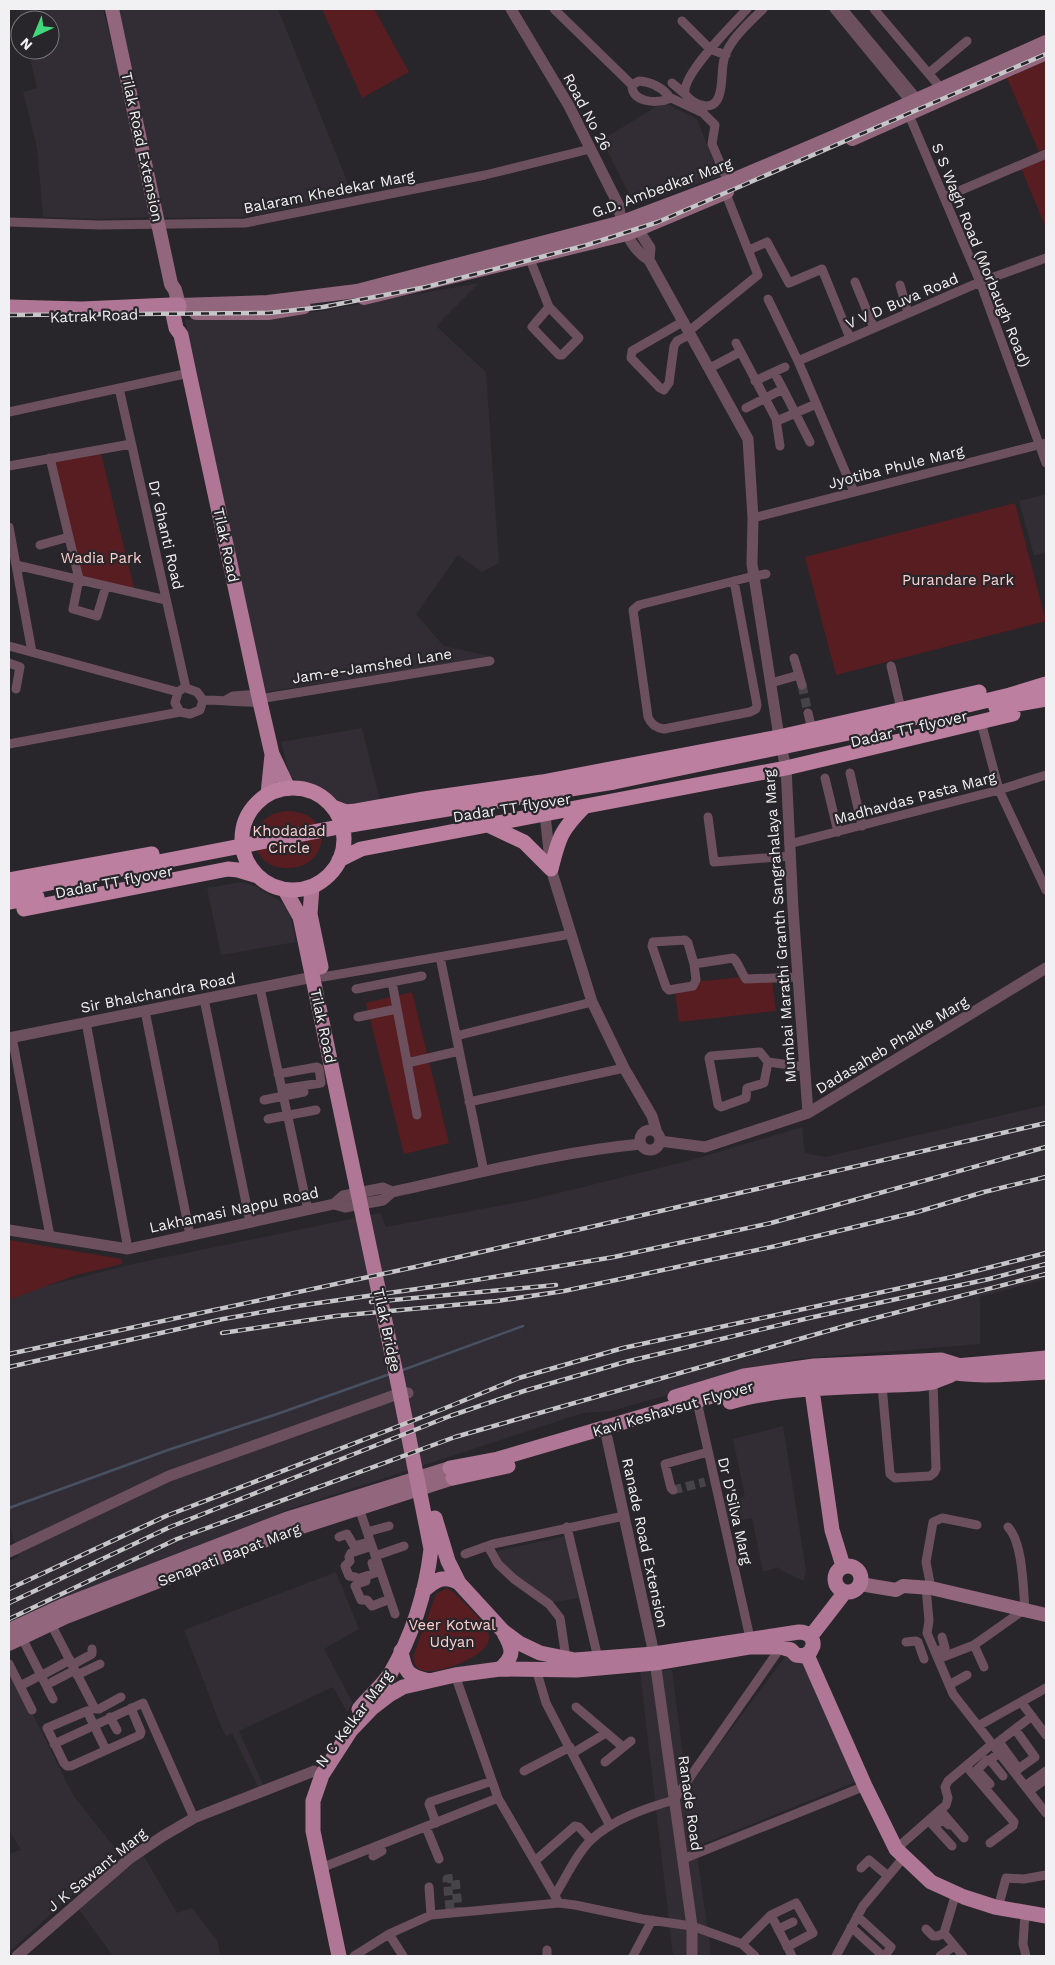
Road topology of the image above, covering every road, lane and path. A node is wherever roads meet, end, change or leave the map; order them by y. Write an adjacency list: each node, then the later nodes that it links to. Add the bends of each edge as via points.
1 (112, 9): 29 (main road, Tilak Road Extension)
2 (511, 9): 24 (street, Road No 26, via 569,106)
3 (554, 9): 19 (street)
4 (747, 9): 10 (street)
5 (762, 9): 11 (street)
6 (834, 9): 23 (street)
7 (842, 9): 23 (street)
8 (874, 9): 17 (street)
9 (682, 21): 14 (street)
10 (735, 22): 11 (street); 14 (street)
11 (744, 30): 16 (street, via 731,43)
12 (967, 41): 17 (street)
13 (1046, 42): 21 (main road, G.D. Ambedkar Marg)
14 (710, 49): 16 (street); 20 (street, via 686,81)
15 (1046, 53): 21 (main road, G.D. Ambedkar Marg)
16 (726, 55): 20 (street, via 719,97 715,103 708,107 697,105)
17 (929, 73): 21 (street)
18 (673, 82): 20 (street)
19 (632, 85): 22 (street, via 639,81 654,84); 22 (street, via 633,92 641,98 656,102 666,101)
20 (684, 91)
21 (945, 93): 23 (main road, G.D. Ambedkar Marg)
22 (669, 97): 26 (street, via 703,113 715,125 712,144)
23 (916, 107): 26 (main road, G.D. Ambedkar Marg); 27 (street, S S Wagh Road (Morbaugh Road))
24 (590, 149): 29 (street, Balaram Khedekar Marg, via 464,180 245,223); 30 (street, Road No 26, via 619,206 620,217)
25 (1046, 154): 27 (street)
26 (725, 186): 30 (main road, G.D. Ambedkar Marg); 31 (street)
27 (945, 197): 35 (street, S S Wagh Road (Morbaugh Road))
28 (9, 222): 29 (street, Balaram Khedekar Marg, via 100,226)
29 (158, 223): 40 (main road, Tilak Road Extension, via 170,284 168,290)
30 (630, 226): 32 (main road, G.D. Ambedkar Marg); 45 (street, Mumbai Marathi Granth Sangrahalaya Marg, via 643,256 649,260)
31 (749, 250): 45 (street, via 758,275); 47 (street, via 767,242 789,283 822,270)
32 (525, 255): 39 (street); 40 (main road, G.D. Ambedkar Marg, via 414,281 321,297)
33 (1046, 258): 35 (street, V V D Buva Road)
34 (855, 282): 44 (street)
35 (980, 282): 42 (street, V V D Buva Road); 66 (street, S S Wagh Road (Morbaugh Road))
36 (900, 285): 42 (street)
37 (768, 299): 51 (street)
38 (9, 307): 41 (main road, Katrak Road)
39 (548, 307): 39 (street, via 579,338 562,355 532,328)
40 (178, 310): 41 (main road, Katrak Road, via 82,309); 55 (main road, Tilak Road)
41 (37, 313): 43 (main road, Katrak Road)
42 (908, 313): 44 (street, V V D Buva Road)
43 (9, 318)
44 (874, 328): 47 (street, V V D Buva Road)
45 (688, 329): 46 (street); 48 (street); 53 (street, Mumbai Marathi Granth Sangrahalaya Marg)
46 (669, 330): 48 (street); 48 (street, via 632,352 631,356 662,389 670,383)
47 (850, 338): 51 (street, V V D Buva Road)
48 (677, 341)
49 (736, 343): 50 (street)
50 (740, 352): 53 (street); 56 (street)
51 (798, 362): 60 (street)
52 (785, 367): 54 (street)
53 (710, 368): 73 (street, Mumbai Marathi Granth Sangrahalaya Marg, via 748,439)
54 (774, 372): 56 (street); 58 (street)
55 (189, 373): 57 (street); 98 (main road, Tilak Road)
56 (755, 381): 59 (street)
57 (119, 388): 62 (street); 67 (street, Dr Ghanti Road)
58 (783, 389): 59 (street); 63 (street)
59 (765, 399): 61 (street); 64 (street)
60 (816, 404): 63 (street); 72 (street)
61 (746, 408)
62 (9, 412)
63 (795, 413): 64 (street); 65 (street)
64 (777, 421): 68 (street)
65 (810, 442)
66 (1043, 443): 70 (street, S S Wagh Road (Morbaugh Road)); 72 (street, Jyotiba Phule Marg)
67 (131, 444): 69 (street); 83 (street, Dr Ghanti Road)
68 (780, 446)
69 (50, 458): 71 (street); 75 (street)
70 (1046, 463)
71 (9, 466)
72 (854, 492): 73 (street, Jyotiba Phule Marg)
73 (753, 518): 79 (street, Mumbai Marathi Granth Sangrahalaya Marg)
74 (9, 527): 77 (street)
75 (69, 537): 76 (street); 80 (street)
76 (40, 545)
77 (16, 564): 80 (street); 85 (street)
78 (766, 574): 79 (street)
79 (754, 576): 81 (street); 90 (street, Mumbai Marathi Granth Sangrahalaya Marg)
80 (79, 579): 82 (street); 82 (street, via 73,609 95,616 99,614)
81 (734, 581): 91 (street); 91 (street, via 639,605 633,610 649,720 664,730 753,711 757,705)
82 (106, 586): 83 (street)
83 (166, 600): 97 (street, Dr Ghanti Road)
84 (9, 646): 85 (street)
85 (32, 652): 97 (street)
86 (794, 658): 92 (street)
87 (490, 661): 98 (street, Jam-e-Jamshed Lane)
88 (9, 663): 96 (street, via 20,667)
89 (891, 666): 102 (street)
90 (769, 667): 91 (street); 94 (street, Mumbai Marathi Granth Sangrahalaya Marg)
91 (751, 671)
92 (799, 675): 94 (street); 95 (street)
93 (1046, 682): 100 (highway); 102 (highway, via 1008,685)
94 (771, 683): 107 (street, Mumbai Marathi Granth Sangrahalaya Marg)
95 (802, 685)
96 (16, 689)
97 (182, 690): 99 (street, via 197,692); 103 (street, via 175,703)
98 (259, 699): 99 (street, Jam-e-Jamshed Lane, via 233,696 226,700); 109 (main road, Tilak Road)
99 (203, 700): 103 (street, via 196,713)
100 (1011, 700): 101 (highway); 139 (highway, Dadar TT flyover, via 614,782 344,826); 140 (highway, Dadar TT flyover, via 855,742 616,792 346,836)
101 (1046, 701): 105 (highway)
102 (901, 709): 106 (highway)
103 (180, 712): 108 (street)
104 (808, 713): 106 (street)
105 (981, 722): 111 (highway); 117 (street)
106 (812, 730): 107 (highway)
107 (779, 737): 110 (highway); 111 (street, Mumbai Marathi Granth Sangrahalaya Marg)
108 (9, 744)
109 (272, 754): 116 (main road, Tilak Road); 118 (main road, Tilak Road)
110 (635, 764): 115 (highway); 119 (highway)
111 (786, 768): 119 (highway); 130 (street, Mumbai Marathi Granth Sangrahalaya Marg)
112 (850, 773): 127 (street)
113 (1046, 775): 117 (street, Madhavdas Pasta Marg)
114 (826, 778): 128 (street)
115 (537, 782): 120 (highway); 123 (street)
116 (288, 788): 118 (highway); 121 (highway, via 305,789)
117 (999, 790): 127 (street, Madhavdas Pasta Marg); 138 (street)
118 (268, 794): 125 (highway, via 254,805)
119 (644, 795): 122 (highway)
120 (424, 799): 121 (highway, via 346,812); 129 (highway)
121 (333, 807): 132 (highway, via 343,833)
122 (584, 807): 123 (highway); 133 (highway, via 561,834)
123 (545, 814): 126 (highway); 133 (street)
124 (708, 817): 131 (street, via 714,862)
125 (244, 821): 134 (highway, via 243,850 248,864); 135 (highway, via 227,839)
126 (488, 825): 129 (highway); 133 (highway, via 524,842)
127 (862, 826): 128 (street, Madhavdas Pasta Marg)
128 (838, 832): 130 (street, Madhavdas Pasta Marg)
129 (434, 835): 132 (highway, via 361,849)
130 (789, 844): 131 (street, Mumbai Marathi Granth Sangrahalaya Marg)
131 (790, 856): 149 (street, Mumbai Marathi Granth Sangrahalaya Marg)
132 (340, 860): 136 (highway, via 333,871)
133 (551, 869): 142 (street)
134 (258, 876): 137 (highway); 141 (highway, via 228,869)
135 (9, 880)
136 (312, 887): 137 (highway); 148 (main road, Tilak Road, via 310,914)
137 (285, 890): 148 (main road, Tilak Road, via 300,917)
138 (1046, 890)
139 (9, 891)
140 (9, 902)
141 (9, 912)
142 (571, 934): 143 (street, Sir Bhalchandra Road); 155 (street)
143 (440, 957): 144 (street, Sir Bhalchandra Road); 160 (street)
144 (402, 964): 148 (street, Sir Bhalchandra Road); 150 (street)
145 (694, 964): 145 (street, via 685,940 653,942 669,990 693,986 696,980); 149 (street, via 733,958 746,980)
146 (1046, 968): 173 (street, Dadasaheb Phalke Marg)
147 (422, 976): 150 (street)
148 (318, 977): 152 (street, Sir Bhalchandra Road); 178 (main road, Tilak Road)
149 (798, 977): 165 (street, Mumbai Marathi Granth Sangrahalaya Marg)
150 (405, 980): 151 (street)
151 (392, 982): 153 (street); 156 (street)
152 (260, 988): 154 (street, Sir Bhalchandra Road); 167 (street)
153 (356, 989)
154 (204, 999): 157 (street, Sir Bhalchandra Road); 181 (street)
155 (592, 1002): 160 (street); 166 (street)
156 (397, 1009): 158 (street); 164 (street)
157 (145, 1011): 159 (street, Sir Bhalchandra Road); 183 (street)
158 (358, 1017)
159 (86, 1022): 161 (street, Sir Bhalchandra Road); 185 (street)
160 (456, 1036): 162 (street)
161 (10, 1038): 184 (street)
162 (459, 1051): 164 (street); 171 (street)
163 (768, 1062): 163 (street, via 760,1052 710,1056 718,1105 721,1107 746,1098 747,1088 764,1083); 165 (street)
164 (407, 1063): 175 (street)
165 (804, 1067): 173 (street, Mumbai Marathi Granth Sangrahalaya Marg)
166 (624, 1068): 171 (street); 177 (street, via 652,1116)
167 (278, 1074): 169 (street); 169 (street, via 319,1068 321,1082)
168 (314, 1090): 169 (street)
169 (281, 1094): 170 (street); 174 (street)
170 (264, 1100)
171 (469, 1102): 179 (street)
172 (316, 1110): 174 (street)
173 (808, 1113): 177 (street, Dadasaheb Phalke Marg, via 705,1148)
174 (285, 1116): 176 (street); 180 (street)
175 (417, 1116)
176 (268, 1119)
177 (658, 1137): 179 (street, Lakhamasi Nappu Road, via 651,1131 645,1132 641,1144 607,1147)
178 (357, 1166): 193 (main road, Tilak Bridge)
179 (484, 1172): 180 (street, Lakhamasi Nappu Road, via 392,1192 383,1200 345,1207 334,1204)
180 (308, 1210): 181 (street, Lakhamasi Nappu Road)
181 (250, 1222): 183 (street, Lakhamasi Nappu Road)
182 (9, 1230): 184 (street, Lakhamasi Nappu Road)
183 (190, 1235): 185 (street, Lakhamasi Nappu Road)
184 (50, 1236): 185 (street, Lakhamasi Nappu Road)
185 (128, 1249)
186 (1046, 1358): 189 (main road)
187 (814, 1366): 189 (main road, via 941,1360); 191 (main road, via 744,1376); 192 (main road)
188 (1046, 1372): 189 (main road, via 994,1376)
189 (950, 1374): 190 (main road); 190 (street, via 936,1471 930,1476 891,1476); 197 (main road, Kavi Keshavsut Flyover, via 815,1378 746,1386)
190 (883, 1389): 192 (main road)
191 (694, 1390): 194 (street, Dr D'Silva Marg); 197 (main road, via 495,1449)
192 (812, 1390): 194 (main road, via 747,1397); 213 (main road, via 832,1530)
193 (404, 1394): 199 (main road, Tilak Bridge); 210 (street, via 169,1476)
194 (699, 1411): 195 (main road); 196 (street, Dr D'Silva Marg)
195 (607, 1438): 197 (main road, via 501,1469); 201 (street, Ranade Road Extension)
196 (708, 1452): 198 (street, via 665,1464); 230 (street, Dr D'Silva Marg, via 709,1481)
197 (452, 1473): 200 (main road, Senapati Bapat Marg); 225 (main road, Senapati Bapat Marg, via 286,1519 60,1606)
198 (673, 1490)
199 (425, 1493): 216 (main road, via 448,1561); 219 (main road, via 431,1549)
200 (359, 1508): 207 (street); 224 (main road, Senapati Bapat Marg, via 282,1534)
201 (624, 1516): 204 (street); 241 (street, Ranade Road Extension)
202 (977, 1525): 217 (street, via 942,1518 933,1522 926,1562)
203 (389, 1526): 207 (street)
204 (567, 1527): 209 (street); 240 (street)
205 (1008, 1527): 221 (street, via 1017,1543)
206 (339, 1537): 207 (street, via 347,1534 354,1546)
207 (369, 1542): 212 (street)
208 (404, 1546): 212 (street)
209 (488, 1546): 211 (street); 239 (street, via 498,1564 549,1604 560,1618)
210 (9, 1552)
211 (465, 1554)
212 (375, 1556): 220 (street)
213 (843, 1566): 215 (main road, via 854,1567); 218 (main road, via 834,1578)
214 (376, 1577): 220 (street, via 356,1585 361,1600 367,1600 372,1606)
215 (860, 1580): 217 (main road, via 897,1581 903,1586); 218 (main road, via 854,1591)
216 (459, 1583): 219 (main road, via 444,1577); 226 (main road, N C Kelkar Marg)
217 (929, 1588): 221 (main road); 228 (street)
218 (841, 1590): 227 (main road)
219 (423, 1591): 237 (main road, N C Kelkar Marg, via 414,1622)
220 (390, 1599): 222 (street)
221 (1025, 1609): 223 (main road); 232 (street)
222 (395, 1614)
223 (1046, 1615)
224 (51, 1624): 231 (main road, Senapati Bapat Marg); 246 (street)
225 (9, 1630)
226 (503, 1631): 239 (main road, N C Kelkar Marg, via 540,1653); 247 (main road, via 511,1646 511,1656)
227 (803, 1634): 230 (main road, N C Kelkar Marg); 238 (main road, via 814,1646)
228 (928, 1634): 233 (street, via 907,1641 916,1640); 236 (street)
229 (942, 1637): 236 (street, via 945,1648)
230 (750, 1638): 241 (main road, N C Kelkar Marg)
231 (15, 1641): 249 (street)
232 (974, 1644): 236 (street); 245 (street)
233 (921, 1646): 236 (street); 242 (street)
234 (92, 1649): 246 (street, via 92,1654)
235 (786, 1649): 238 (main road, N C Kelkar Marg, via 800,1656); 241 (main road, N C Kelkar Marg, via 749,1647); 292 (street)
236 (934, 1649): 254 (street)
237 (400, 1651): 252 (main road, via 407,1673); 283 (main road, N C Kelkar Marg, via 381,1686 336,1738)
238 (807, 1654): 289 (main road)
239 (566, 1658): 240 (main road, N C Kelkar Marg)
240 (598, 1658): 241 (main road, N C Kelkar Marg)
241 (655, 1658): 248 (main road, N C Kelkar Marg, via 577,1670); 292 (street, Ranade Road)
242 (924, 1659)
243 (9, 1664): 255 (street)
244 (100, 1664): 246 (street)
245 (984, 1667)
246 (74, 1668): 249 (street); 253 (street); 257 (street, via 97,1710)
247 (500, 1669): 248 (main road, N C Kelkar Marg); 250 (main road, N C Kelkar Marg)
248 (536, 1669): 276 (street, via 546,1703)
249 (43, 1674): 255 (street); 258 (street)
250 (455, 1675): 252 (main road, N C Kelkar Marg); 286 (street)
251 (968, 1675): 254 (street)
252 (429, 1681): 307 (main road, N C Kelkar Marg, via 403,1687 372,1708 351,1730 326,1768 313,1801 313,1831)
253 (52, 1682)
254 (948, 1685): 266 (street)
255 (20, 1686): 262 (street)
256 (1046, 1688): 259 (street)
257 (121, 1697)
258 (53, 1699)
259 (1021, 1702): 263 (street); 266 (street)
260 (576, 1707): 269 (street)
261 (130, 1708): 264 (street); 275 (street, via 140,1735); 294 (street, via 145,1705)
262 (32, 1710)
263 (1032, 1716): 267 (street); 270 (street)
264 (110, 1717): 265 (street); 268 (street)
265 (94, 1725): 272 (street); 272 (street, via 85,1710 48,1726); 275 (street)
266 (978, 1726): 273 (street)
267 (1015, 1729): 273 (street); 280 (street, via 1035,1757)
268 (117, 1730)
269 (606, 1733): 274 (street); 276 (street)
270 (1046, 1735)
271 (631, 1741): 274 (street)
272 (54, 1744): 275 (street, via 67,1766)
273 (996, 1746): 277 (street); 279 (street); 280 (street)
274 (623, 1747): 278 (street)
275 (106, 1750)
276 (572, 1750): 281 (street); 298 (street)
277 (990, 1760): 284 (street); 285 (street)
278 (604, 1762)
279 (966, 1766): 284 (street); 295 (street, via 946,1784 948,1802)
280 (1016, 1770): 290 (street)
281 (524, 1771)
282 (1046, 1771): 290 (street)
283 (314, 1772): 294 (street, J K Sawant Marg); 336 (main road, N C Kelkar Marg, via 305,1793 304,1833)
284 (975, 1772): 287 (street); 301 (street, via 1014,1823)
285 (1003, 1776)
286 (492, 1781): 291 (street); 296 (street, via 430,1802)
287 (990, 1784)
288 (1044, 1785): 290 (street)
289 (865, 1786): 303 (main road); 305 (street)
290 (1027, 1788): 293 (street)
291 (498, 1798): 296 (street); 306 (street)
292 (674, 1800): 298 (street, via 649,1807); 305 (street, Ranade Road)
293 (1046, 1812)
294 (194, 1818): 335 (street, J K Sawant Marg, via 129,1859)
295 (937, 1818): 299 (street); 302 (street); 303 (street)
296 (436, 1823): 297 (street)
297 (426, 1826): 304 (street); 307 (street, via 377,1852)
298 (610, 1826): 300 (street)
299 (963, 1839)
300 (590, 1840): 306 (street, via 575,1826); 313 (street)
301 (990, 1843)
302 (952, 1846)
303 (900, 1853): 310 (street); 312 (main road, via 931,1882)
304 (439, 1859)
305 (682, 1859): 324 (street, Ranade Road)
306 (535, 1861): 313 (street)
307 (321, 1868): 337 (main road, N C Kelkar Marg)
308 (861, 1868): 310 (street, via 868,1860)
309 (1046, 1875): 314 (street, via 1006,1878)
310 (888, 1876): 319 (street)
311 (429, 1887): 316 (street)
312 (956, 1893): 314 (main road); 328 (street)
313 (557, 1899): 316 (street); 321 (street)
314 (998, 1908): 317 (main road)
315 (421, 1912): 316 (street)
316 (430, 1913): 329 (street)
317 (1025, 1914): 320 (main road); 348 (street, via 1023,1944)
318 (770, 1915): 326 (street); 331 (street, via 797,1903 814,1932); 332 (street)
319 (857, 1916): 323 (street); 325 (street)
320 (1046, 1916)
321 (652, 1920): 324 (street); 340 (street)
322 (793, 1922): 326 (street)
323 (866, 1924): 327 (street); 345 (street, via 891,1947)
324 (692, 1926): 332 (street); 341 (street, Ranade Road)
325 (851, 1927): 327 (street); 344 (street)
326 (778, 1929): 331 (street)
327 (859, 1933): 345 (street)
328 (944, 1933): 330 (street, via 933,1936 928,1931); 334 (street)
329 (388, 1934): 338 (street); 339 (street)
330 (923, 1940)
331 (785, 1943): 333 (street); 343 (street)
332 (742, 1944): 342 (street)
333 (776, 1946)
334 (954, 1946): 346 (street); 347 (street)
335 (17, 1956)
336 (330, 1956)
337 (339, 1956)
338 (354, 1956)
339 (403, 1956)
340 (632, 1956)
341 (692, 1956)
342 (755, 1956)
343 (792, 1956)
344 (836, 1956)
345 (884, 1956)
346 (940, 1956)
347 (963, 1956)
348 (1026, 1956)

